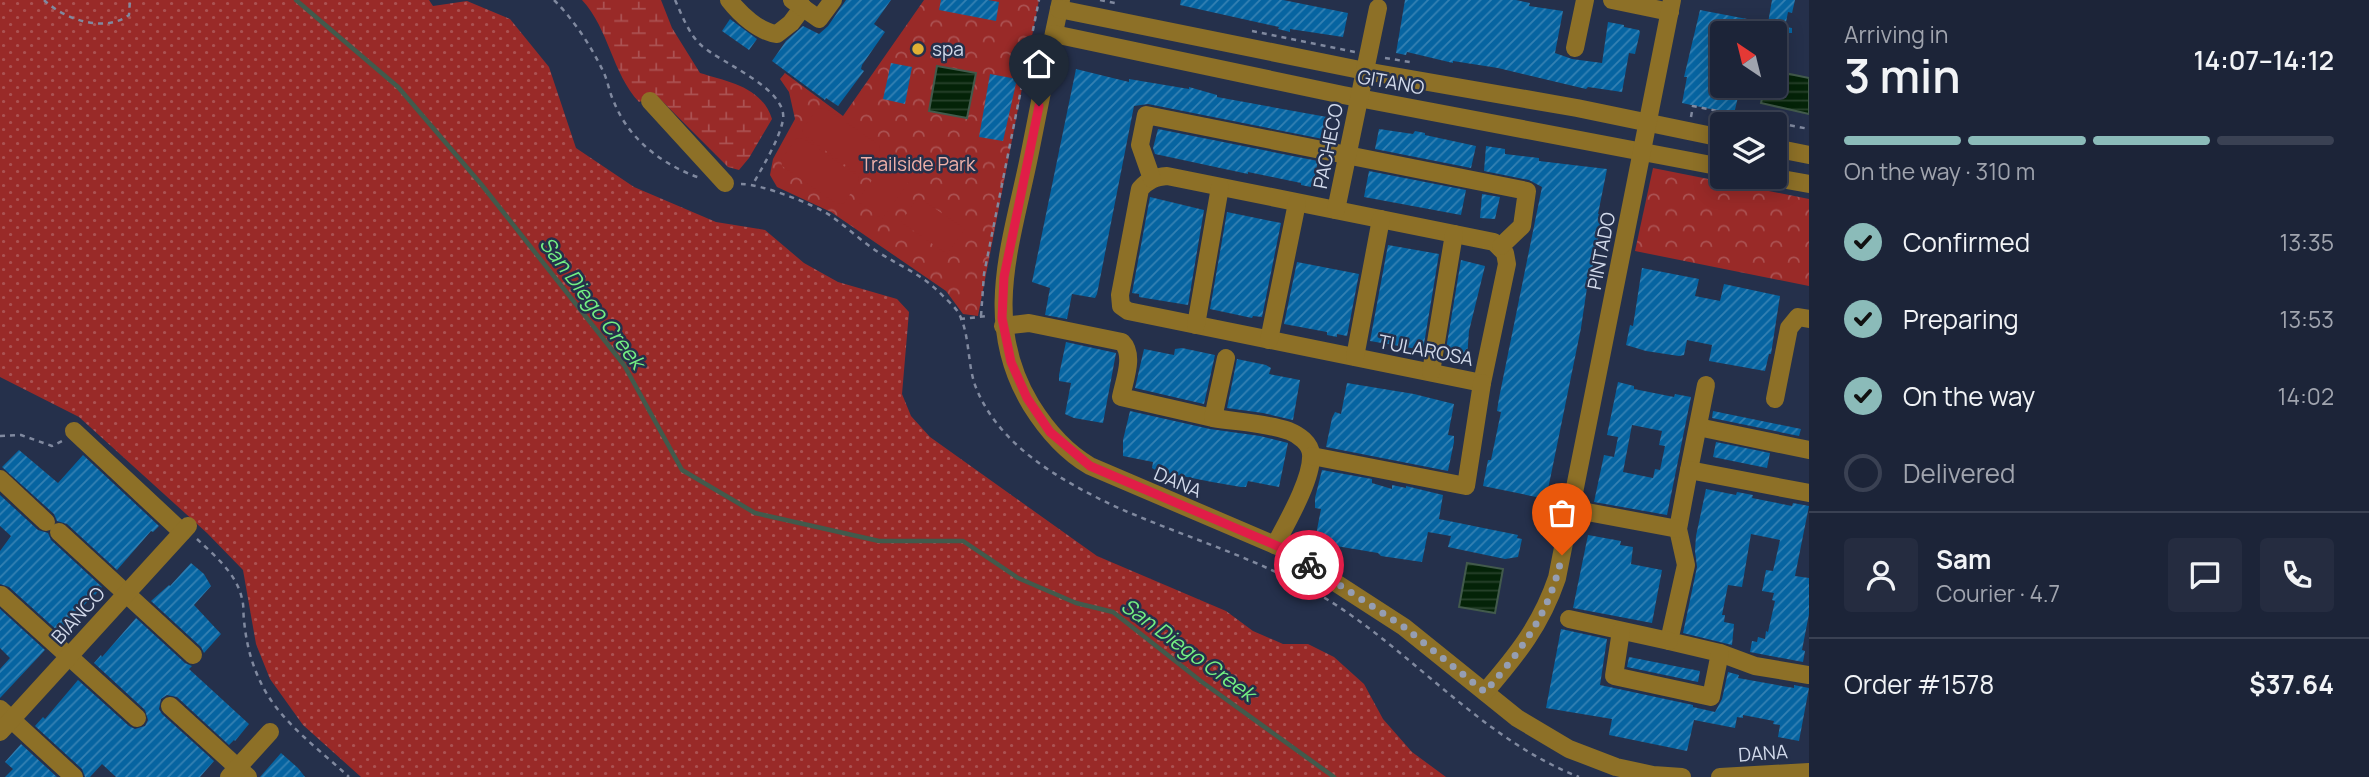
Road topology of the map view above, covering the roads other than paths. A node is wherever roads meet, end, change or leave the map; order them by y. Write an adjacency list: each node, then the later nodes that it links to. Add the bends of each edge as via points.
1 (729, 0): 5 (street, via 768,33 777,34 791,23)
2 (833, 0): 5 (street, via 819,19)
3 (1585, 0): 10 (street)
4 (1612, 0): 7 (street)
5 (798, 4)
6 (1060, 5): 9 (street, DANA); 11 (street, GITANO)
7 (1671, 6): 14 (street, PINTADO)
8 (1378, 8): 11 (street, PACHECO)
9 (1054, 34): 12 (street, GITANO); 32 (street, DANA, via 1004,277)
10 (1576, 48)
11 (1364, 71): 12 (street, PACHECO); 14 (street, GITANO)
12 (1359, 97): 16 (street, GITANO); 18 (street, PACHECO)
13 (650, 101): 23 (street)
14 (1648, 122): 15 (street, GITANO); 16 (street, PINTADO)
15 (1710, 135)
16 (1642, 151): 20 (street, GITANO); 49 (street, PINTADO)
17 (1787, 151): 19 (street)
18 (1348, 155): 21 (street, via 1146,115 1140,145); 27 (street, PACHECO); 30 (street, via 1527,191 1522,226)
19 (1809, 155)
20 (1710, 165)
21 (1153, 179): 25 (street, via 1167,177); 33 (street, TULAROSA, via 1140,189 1120,295 1122,306 1128,312)
22 (1787, 180): 24 (street)
23 (725, 183)
24 (1809, 184)
25 (1220, 187): 26 (street); 33 (street)
26 (1297, 202): 27 (street); 34 (street)
27 (1336, 211): 28 (street)
28 (1381, 219): 29 (street); 35 (street)
29 (1454, 234): 30 (street); 37 (street)
30 (1501, 246): 38 (street, TULAROSA, via 1507,264)
31 (1809, 319): 40 (street, via 1797,317 1789,328)
32 (1003, 320): 41 (street, via 1122,342 1129,354 1121,397); 51 (street, DANA, via 1011,362 1027,398 1050,432 1082,461)
33 (1196, 325): 34 (street, TULAROSA)
34 (1269, 340): 35 (street, TULAROSA)
35 (1355, 357): 37 (street, TULAROSA)
36 (1226, 358): 41 (street)
37 (1431, 372): 38 (street, TULAROSA)
38 (1482, 383): 45 (street, via 1466,486)
39 (1706, 385): 42 (street)
40 (1775, 399)
41 (1213, 418): 45 (street, via 1289,432 1309,446)
42 (1698, 427): 44 (street); 46 (street)
43 (74, 431): 52 (street, BIANCO, via 189,533)
44 (1809, 450)
45 (1312, 456): 51 (street, via 1300,496)
46 (1689, 470): 48 (street); 50 (street)
47 (0, 479): 52 (street)
48 (1809, 493)
49 (1571, 509): 50 (street); 61 (street, PINTADO, via 1547,607 1518,653)
50 (1678, 529): 56 (street, via 1686,565)
51 (1275, 545): 61 (street, DANA, via 1404,627)
52 (126, 594): 58 (street); 59 (street, BIANCO)
53 (1, 595): 59 (street)
54 (1569, 620): 55 (street)
55 (1621, 631): 56 (street); 57 (street, via 1614,676 1711,696)
56 (1669, 641): 57 (street)
57 (1720, 653): 60 (street, via 1755,666)
58 (193, 655)
59 (69, 656): 63 (street); 64 (street, BIANCO)
60 (1809, 675)
61 (1485, 692): 69 (street, DANA, via 1517,718 1569,749 1616,767)
62 (170, 706): 67 (street)
63 (136, 718)
64 (4, 720): 68 (street)
65 (270, 732): 67 (street)
66 (1809, 772): 70 (street, DANA)
67 (238, 774)
68 (74, 777)
69 (1682, 777)
70 (1720, 777)

